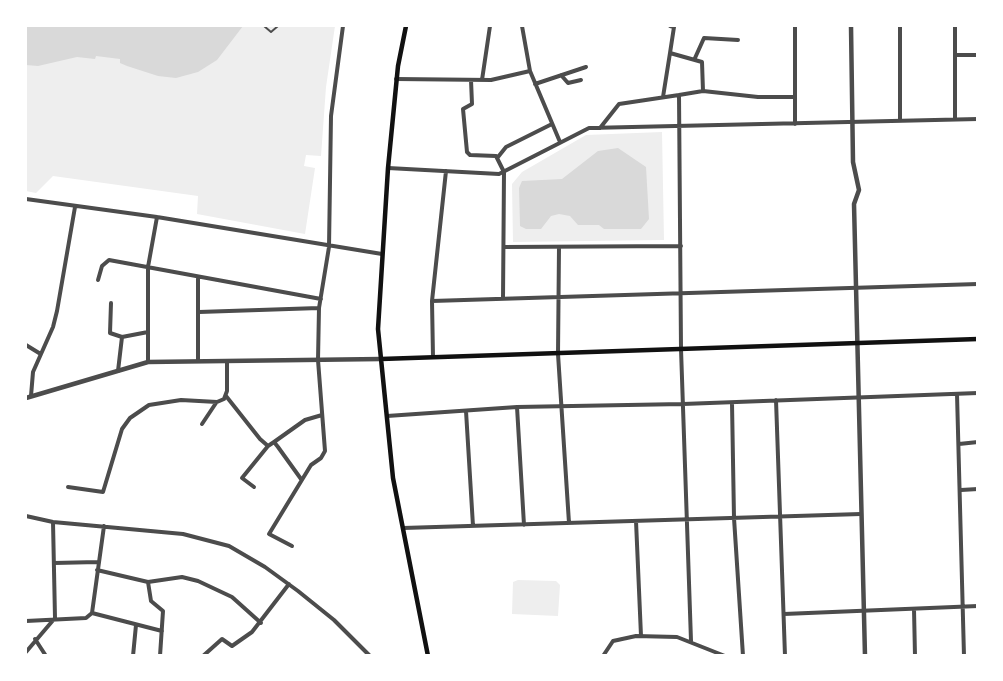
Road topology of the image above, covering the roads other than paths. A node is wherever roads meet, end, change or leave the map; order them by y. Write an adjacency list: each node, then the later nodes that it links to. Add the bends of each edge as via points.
1 (264, 26): 2 (street, via 271,32)
2 (278, 26)
3 (343, 26): 46 (street, via 331,116)
4 (406, 26): 20 (main road)
5 (490, 26): 22 (street)
6 (522, 26): 18 (street)
7 (673, 26): 13 (street)
8 (795, 26): 28 (street)
9 (851, 26): 32 (street)
10 (900, 26): 31 (street)
11 (955, 26): 14 (street)
12 (738, 40): 16 (street, via 704,38)
13 (670, 53): 16 (street); 27 (street)
14 (955, 55): 15 (street); 29 (street)
15 (978, 55)
16 (695, 58): 25 (street, via 704,66)
17 (586, 67): 19 (street)
18 (530, 71): 22 (street); 24 (street)
19 (561, 75): 23 (street, via 568,83); 24 (street)
20 (396, 79): 21 (street); 39 (main road)
21 (471, 80): 22 (street); 38 (street, via 472,104 463,109 467,152)
22 (482, 80)
23 (581, 80)
24 (535, 84): 33 (street)
25 (703, 91): 26 (street); 28 (street)
26 (679, 94): 27 (street); 35 (street)
27 (663, 97): 36 (street, via 619,104)
28 (795, 97): 34 (street)
29 (954, 119): 30 (street); 31 (street)
30 (978, 119)
31 (900, 120): 32 (street)
32 (852, 121): 34 (street); 54 (street, via 853,162 859,190 854,204)
33 (552, 124): 37 (street); 38 (street, via 506,147)
34 (795, 124): 35 (street)
35 (679, 126): 36 (street); 45 (street)
36 (600, 128): 37 (street, via 584,129)
37 (560, 142): 41 (street)
38 (498, 157): 41 (street)
39 (388, 168): 40 (street); 49 (main road)
40 (446, 171): 41 (street); 59 (street)
41 (504, 172): 47 (street)
42 (26, 200): 43 (street)
43 (75, 207): 44 (street); 69 (street, via 53,327)
44 (157, 217): 46 (street); 50 (street)
45 (681, 246): 48 (street); 55 (street)
46 (329, 247): 49 (street); 57 (street)
47 (504, 247): 48 (street); 58 (street)
48 (559, 247): 56 (street)
49 (382, 254): 72 (main road)
50 (148, 267): 51 (street); 52 (street, via 109,260 102,266); 63 (street)
51 (198, 277): 57 (street); 62 (street)
52 (98, 280)
53 (978, 284): 54 (street)
54 (855, 288): 55 (street); 66 (street)
55 (682, 294): 56 (street); 68 (street)
56 (558, 298): 58 (street); 70 (street)
57 (321, 299): 61 (street)
58 (504, 299): 59 (street)
59 (432, 301): 71 (street)
60 (111, 303): 64 (street, via 108,330)
61 (319, 308): 62 (street); 73 (street)
62 (199, 312): 74 (street)
63 (148, 332): 64 (street); 75 (street)
64 (122, 338): 77 (street)
65 (978, 339): 66 (main road)
66 (856, 344): 68 (main road); 81 (street)
67 (26, 345): 69 (street)
68 (681, 349): 70 (main road); 86 (street)
69 (39, 353): 82 (street)
70 (558, 354): 71 (main road); 87 (street)
71 (433, 357): 72 (main road)
72 (381, 359): 73 (street); 91 (main road)
73 (318, 360): 76 (street); 90 (street)
74 (198, 361): 75 (street); 76 (street)
75 (148, 362): 77 (street)
76 (227, 362): 80 (street)
77 (117, 371): 82 (street)
78 (978, 393): 79 (street)
79 (957, 394): 81 (street); 95 (street)
80 (226, 396): 84 (street); 96 (street)
81 (857, 396): 83 (street); 102 (street)
82 (28, 397)
83 (777, 400): 85 (street); 104 (street)
84 (217, 402): 92 (street); 98 (street, via 181,400 148,405 122,429 104,492)
85 (732, 403): 86 (street); 105 (street)
86 (683, 404): 87 (street); 106 (street)
87 (561, 405): 88 (street); 109 (street)
88 (517, 406): 89 (street); 110 (street)
89 (466, 411): 91 (street); 112 (street)
90 (322, 415): 93 (street, via 306,420); 97 (street, via 323,456 314,460)
91 (386, 416): 113 (main road)
92 (202, 424)
93 (274, 442): 96 (street); 97 (street)
94 (978, 442): 95 (street)
95 (959, 444): 101 (street)
96 (268, 446): 99 (street, via 242,478)
97 (302, 479): 114 (street, via 270,534)
98 (68, 487)
99 (254, 487)
100 (978, 489): 101 (street)
101 (961, 490): 121 (street)
102 (861, 514): 104 (street); 123 (street)
103 (26, 516): 108 (street)
104 (780, 516): 105 (street); 125 (street)
105 (734, 518): 106 (street); 143 (street)
106 (688, 519): 107 (street); 133 (street)
107 (636, 521): 109 (street); 131 (street)
108 (53, 522): 111 (street); 116 (street)
109 (569, 523): 110 (street)
110 (524, 525): 112 (street)
111 (104, 526): 115 (street); 119 (street, via 207,538 229,546)
112 (472, 526): 113 (street)
113 (403, 528): 140 (main road)
114 (292, 546)
115 (98, 562): 116 (street); 117 (street)
116 (54, 563): 126 (street)
117 (97, 570): 118 (street); 124 (street)
118 (148, 582): 128 (street, via 182,577 208,584 232,597); 130 (street, via 151,601 164,611)
119 (289, 584): 128 (street); 139 (street)
120 (978, 606): 121 (street)
121 (962, 607): 122 (street); 147 (street)
122 (914, 609): 123 (street); 146 (street)
123 (864, 611): 125 (street); 145 (street)
124 (92, 613): 126 (street, via 86,618); 129 (street)
125 (784, 614): 144 (street)
126 (55, 618): 127 (street); 132 (street)
127 (26, 621)
128 (261, 623): 138 (street, via 232,646 222,639)
129 (136, 625): 130 (street); 136 (street)
130 (162, 632): 137 (street)
131 (641, 636): 133 (street); 141 (street, via 613,641)
132 (35, 639): 134 (street); 135 (street)
133 (691, 641): 142 (street)
134 (26, 652)
135 (46, 656)
136 (133, 656)
137 (160, 656)
138 (203, 656)
139 (370, 656)
140 (428, 656)
141 (603, 656)
142 (725, 656)
143 (743, 656)
144 (785, 656)
145 (865, 656)
146 (915, 656)
147 (964, 656)

